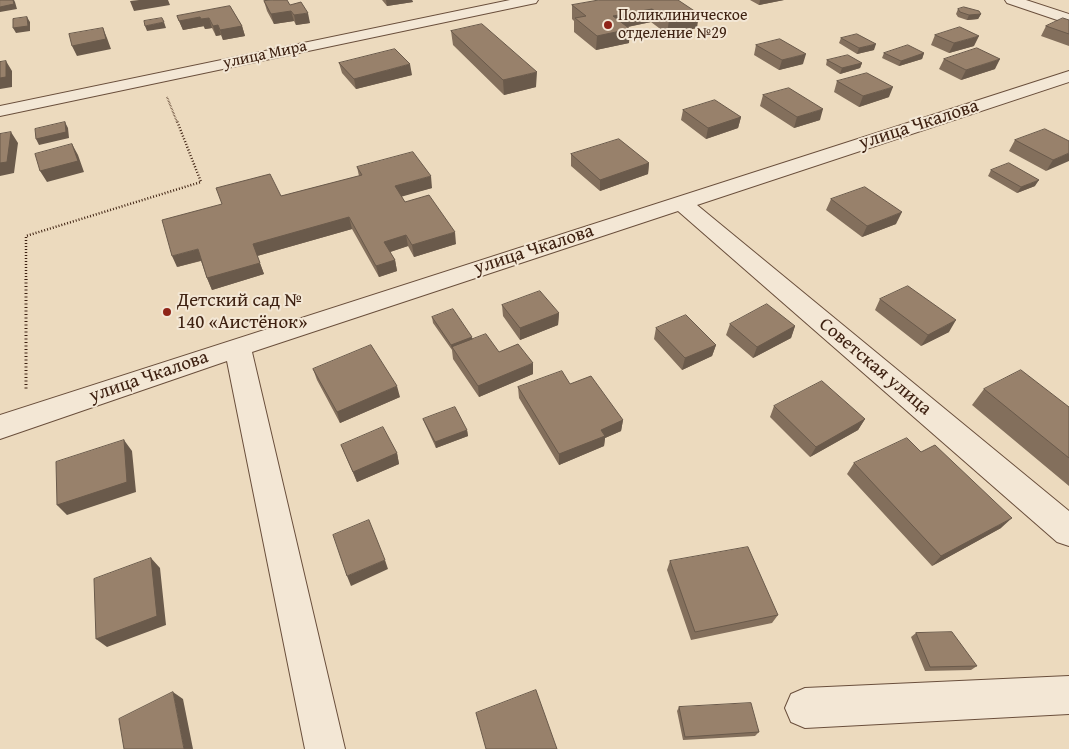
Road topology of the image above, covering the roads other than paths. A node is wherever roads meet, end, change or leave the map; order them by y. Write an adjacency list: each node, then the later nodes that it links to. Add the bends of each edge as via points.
1 (531, 0): 5 (street, улица Мира)
2 (1012, 0): 3 (street)
3 (1069, 19)
4 (1069, 76): 6 (street, улица Чкалова)
5 (0, 111)
6 (681, 203): 7 (street, улица Чкалова); 9 (street, Советская улица)
7 (238, 347): 8 (street, улица Чкалова); 12 (street)
8 (0, 427)
9 (1069, 531)
10 (1069, 695): 11 (street)
11 (805, 708)
12 (325, 749)

